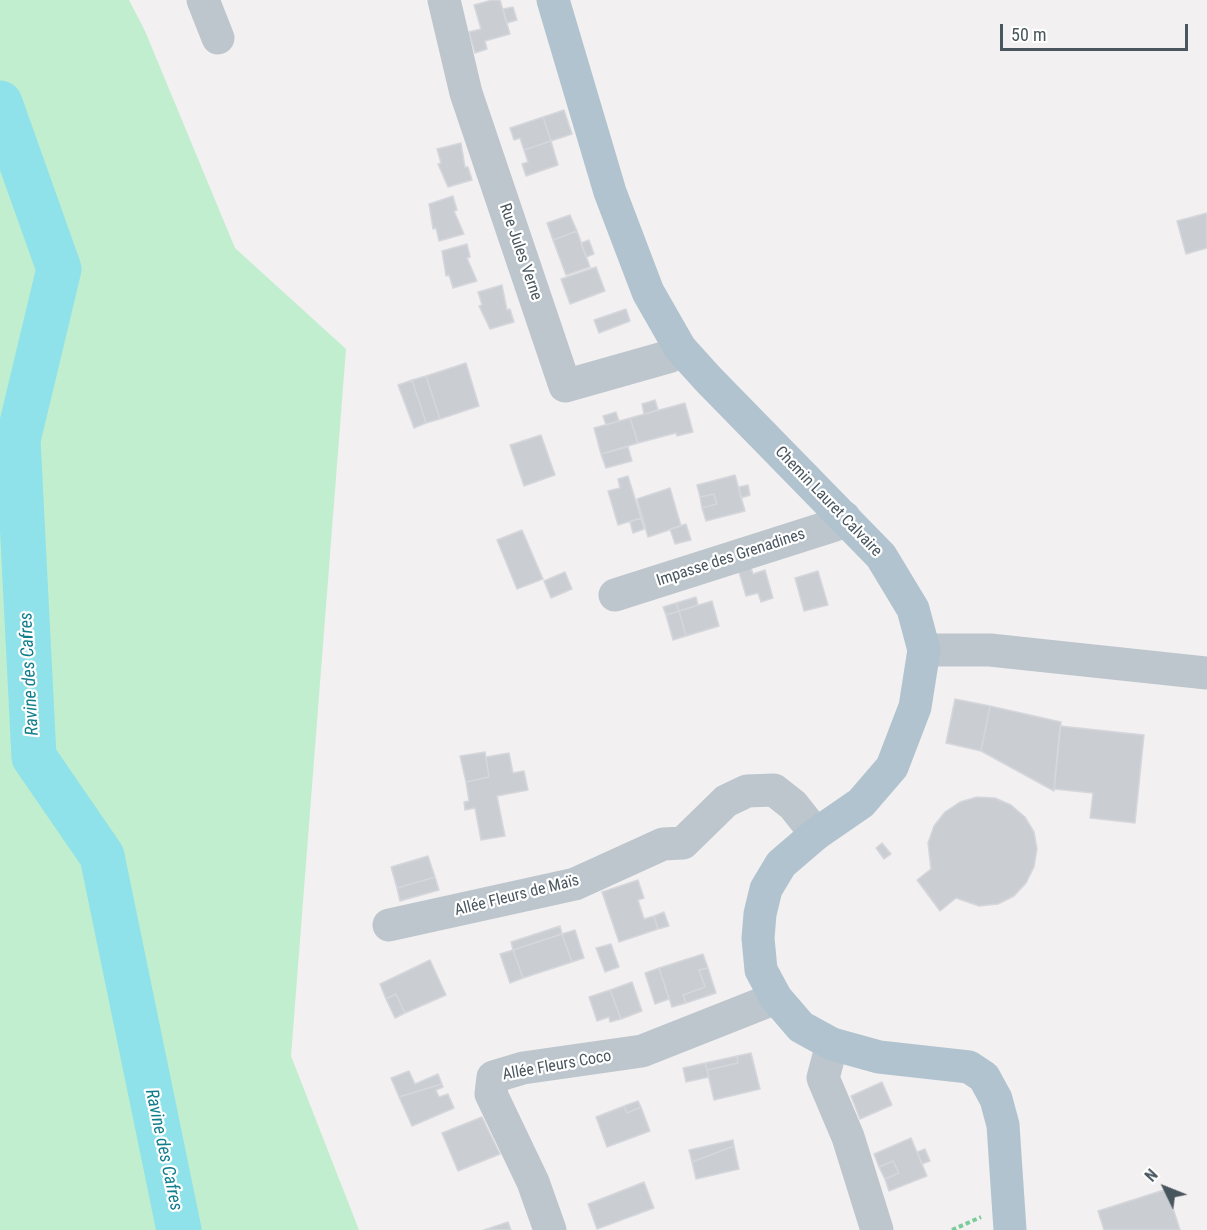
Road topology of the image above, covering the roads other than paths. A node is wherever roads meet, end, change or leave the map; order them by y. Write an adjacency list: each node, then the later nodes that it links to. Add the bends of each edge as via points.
1 (203, 0): 4 (street)
2 (444, 0): 5 (street, Rue Jules Verne, via 466,93 565,386 671,356)
3 (553, 0): 5 (main road, Chemin Lauret Calvaire, via 610,192 648,292)
4 (218, 38)
5 (680, 348): 6 (main road, Chemin Lauret Calvaire)
6 (844, 517): 7 (street, Impasse des Grenadines, via 835,525); 8 (main road, Chemin Lauret Calvaire, via 881,556 897,580 913,609)
7 (615, 595)
8 (924, 650): 9 (street, via 990,650); 10 (main road, Chemin Lauret Calvaire, via 915,707 892,767 861,803)
9 (1207, 673)
10 (816, 834): 11 (street, Allée Fleurs de Maïs, via 793,805 774,790 747,791 726,801 682,843 663,844 575,884); 12 (main road, Chemin Lauret Calvaire, via 781,864 766,889 758,938 762,970)
11 (389, 925)
12 (776, 998): 13 (main road, Chemin Lauret Calvaire, via 801,1027); 14 (street, Allée Fleurs Coco, via 642,1051 523,1068 493,1077 491,1094 533,1182)
13 (832, 1044): 15 (street, via 823,1078 848,1137); 16 (main road, Chemin Lauret Calvaire, via 879,1057 969,1067 984,1077 996,1099 1003,1125)
14 (550, 1230)
15 (877, 1230)
16 (1010, 1230)

